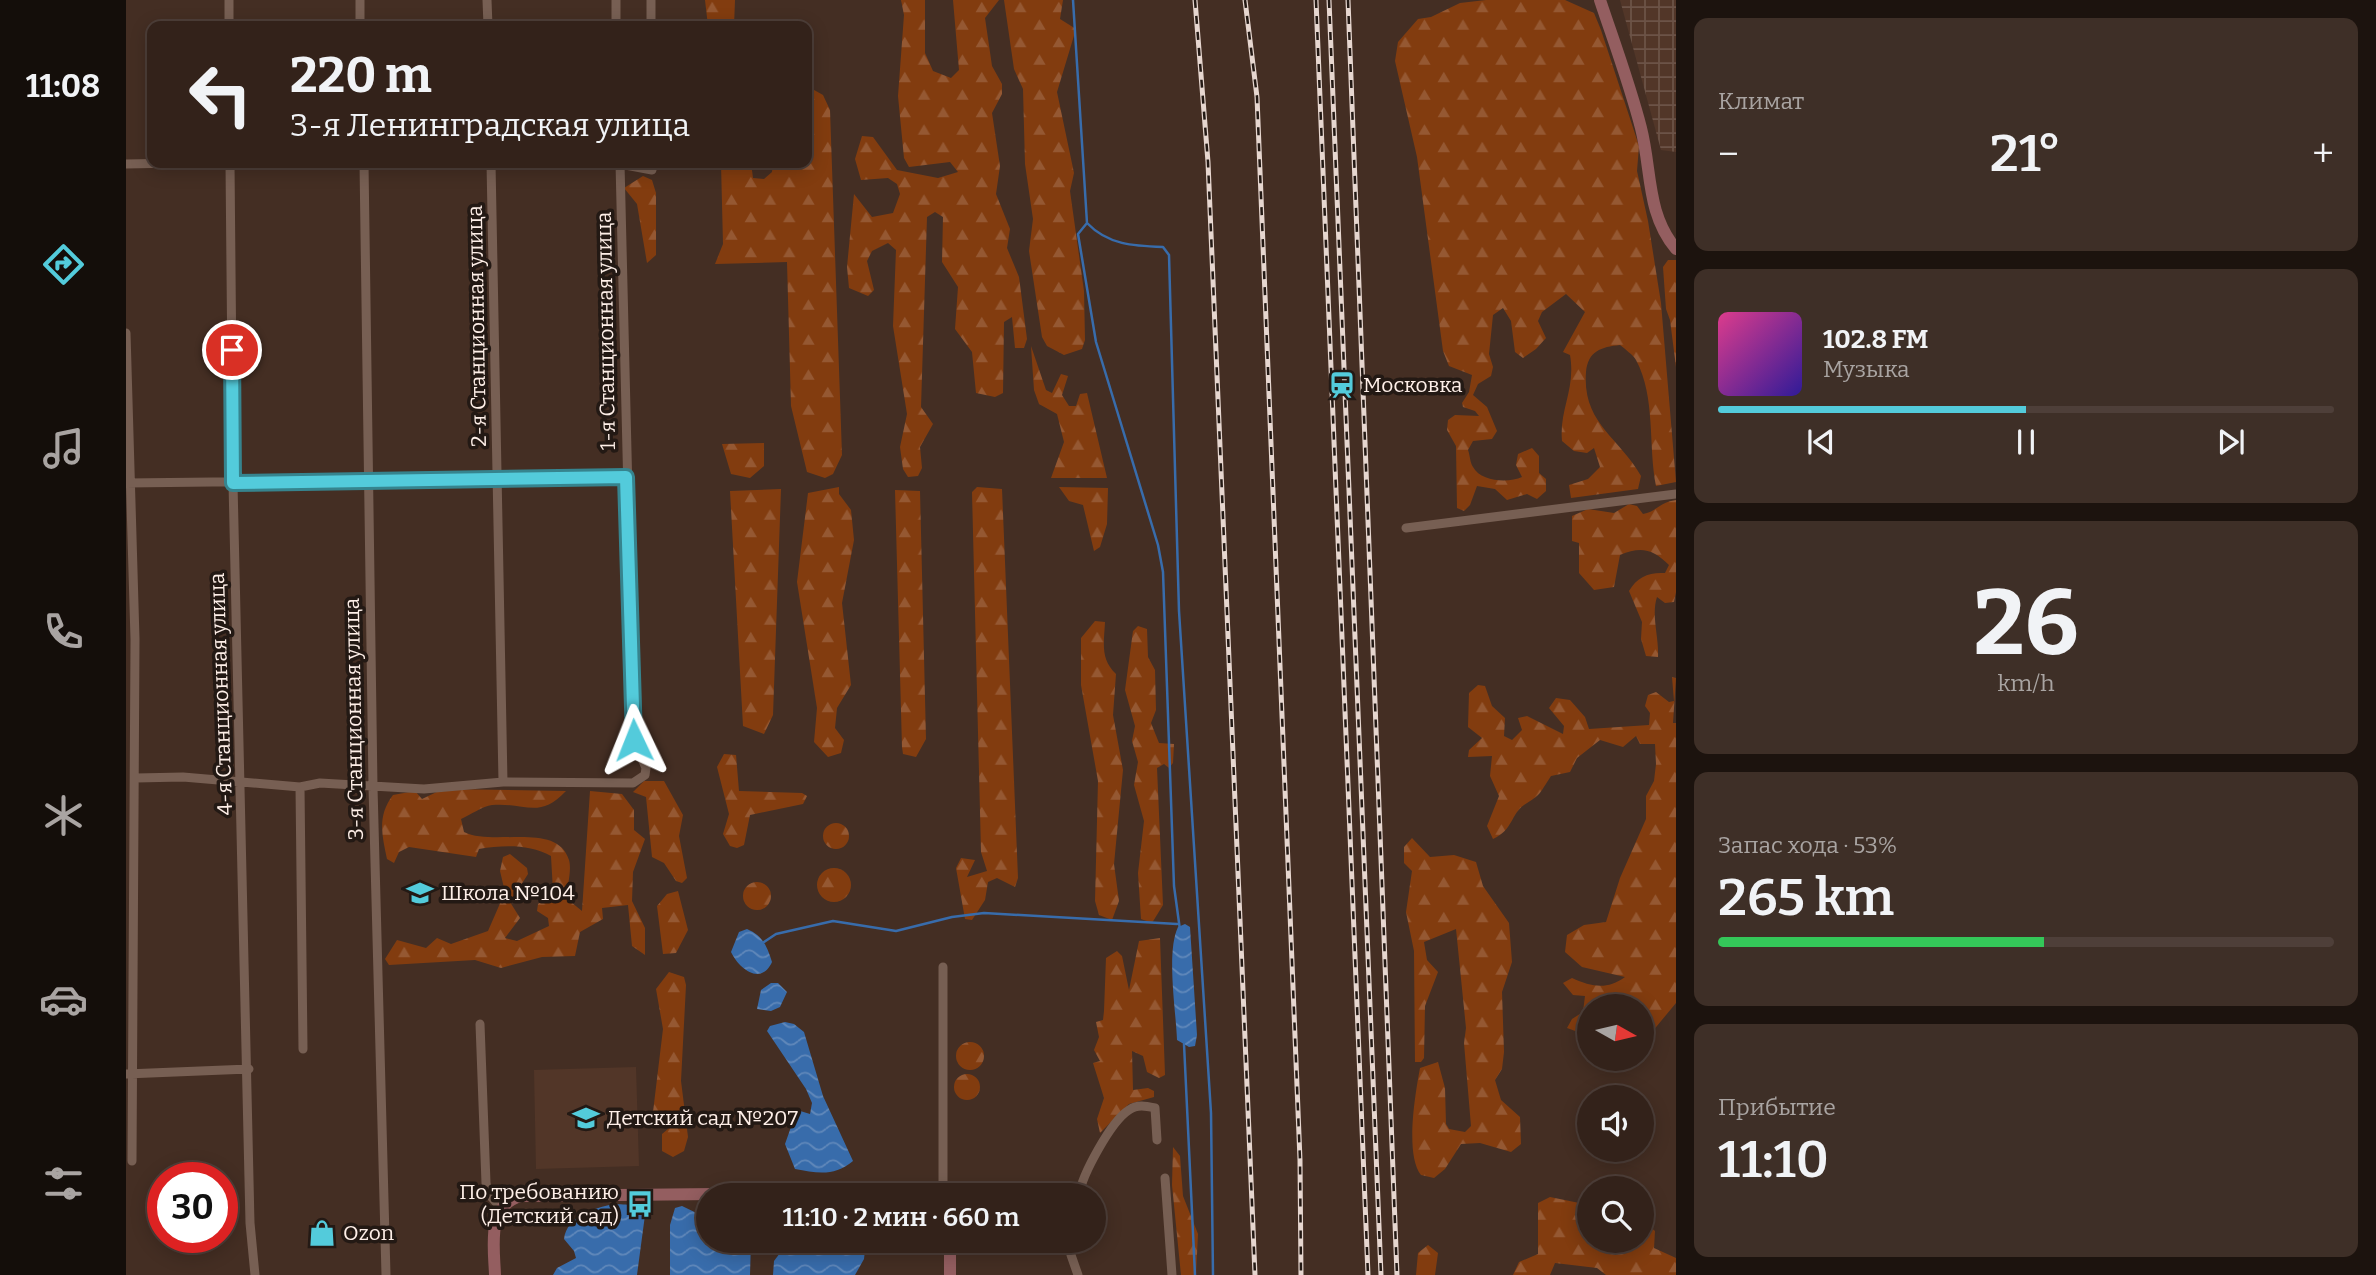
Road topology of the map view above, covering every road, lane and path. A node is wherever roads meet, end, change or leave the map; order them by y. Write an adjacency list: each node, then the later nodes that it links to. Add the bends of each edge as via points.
1 (229, 0): 7 (street)
2 (360, 0): 8 (street)
3 (487, 0): 9 (street)
4 (616, 0): 10 (street)
5 (651, 0): 11 (street)
6 (1600, 0): 18 (street, via 1641,128 1653,208 1659,227)
7 (229, 21)
8 (360, 21)
9 (488, 21)
10 (616, 21)
11 (651, 21)
12 (126, 164): 13 (street)
13 (147, 164)
14 (230, 168): 24 (street, 4-я Станционная улица)
15 (364, 168): 22 (street, 3-я Станционная улица)
16 (491, 168): 21 (street, 2-я Станционная улица)
17 (620, 168): 20 (street, 1-я Станционная улица)
18 (1676, 249)
19 (126, 333): 23 (street)
20 (626, 477): 21 (street); 28 (street, 1-я Станционная улица, via 634,740 645,775 634,783)
21 (497, 479): 22 (street); 28 (street, 2-я Станционная улица)
22 (368, 481): 24 (street); 31 (street, 3-я Станционная улица)
23 (128, 483): 24 (street); 27 (street)
24 (233, 483): 29 (street, 4-я Станционная улица)
25 (1676, 494): 26 (street)
26 (1406, 528)
27 (136, 778): 29 (street); 36 (street)
28 (503, 782): 31 (street, via 424,789)
29 (242, 783): 30 (street); 35 (street, 4-я Станционная улица)
30 (300, 787): 31 (street, via 320,783); 34 (street)
31 (373, 787): 47 (street, 3-я Станционная улица)
32 (943, 967): 40 (street)
33 (480, 1024): 43 (street, via 486,1182 488,1193)
34 (303, 1049)
35 (249, 1069): 36 (street); 46 (street, 4-я Станционная улица)
36 (129, 1074): 38 (street)
37 (1157, 1140): 41 (street, via 1155,1108 1145,1105 1125,1112)
38 (132, 1161)
39 (1165, 1178): 51 (street)
40 (943, 1183)
41 (1081, 1183)
42 (696, 1194): 43 (street, via 530,1196 514,1198)
43 (501, 1208): 48 (street, via 495,1225)
44 (950, 1253): 49 (street)
45 (1071, 1253): 50 (street)
46 (255, 1275)
47 (386, 1275)
48 (495, 1275)
49 (950, 1275)
50 (1078, 1275)
51 (1172, 1275)

